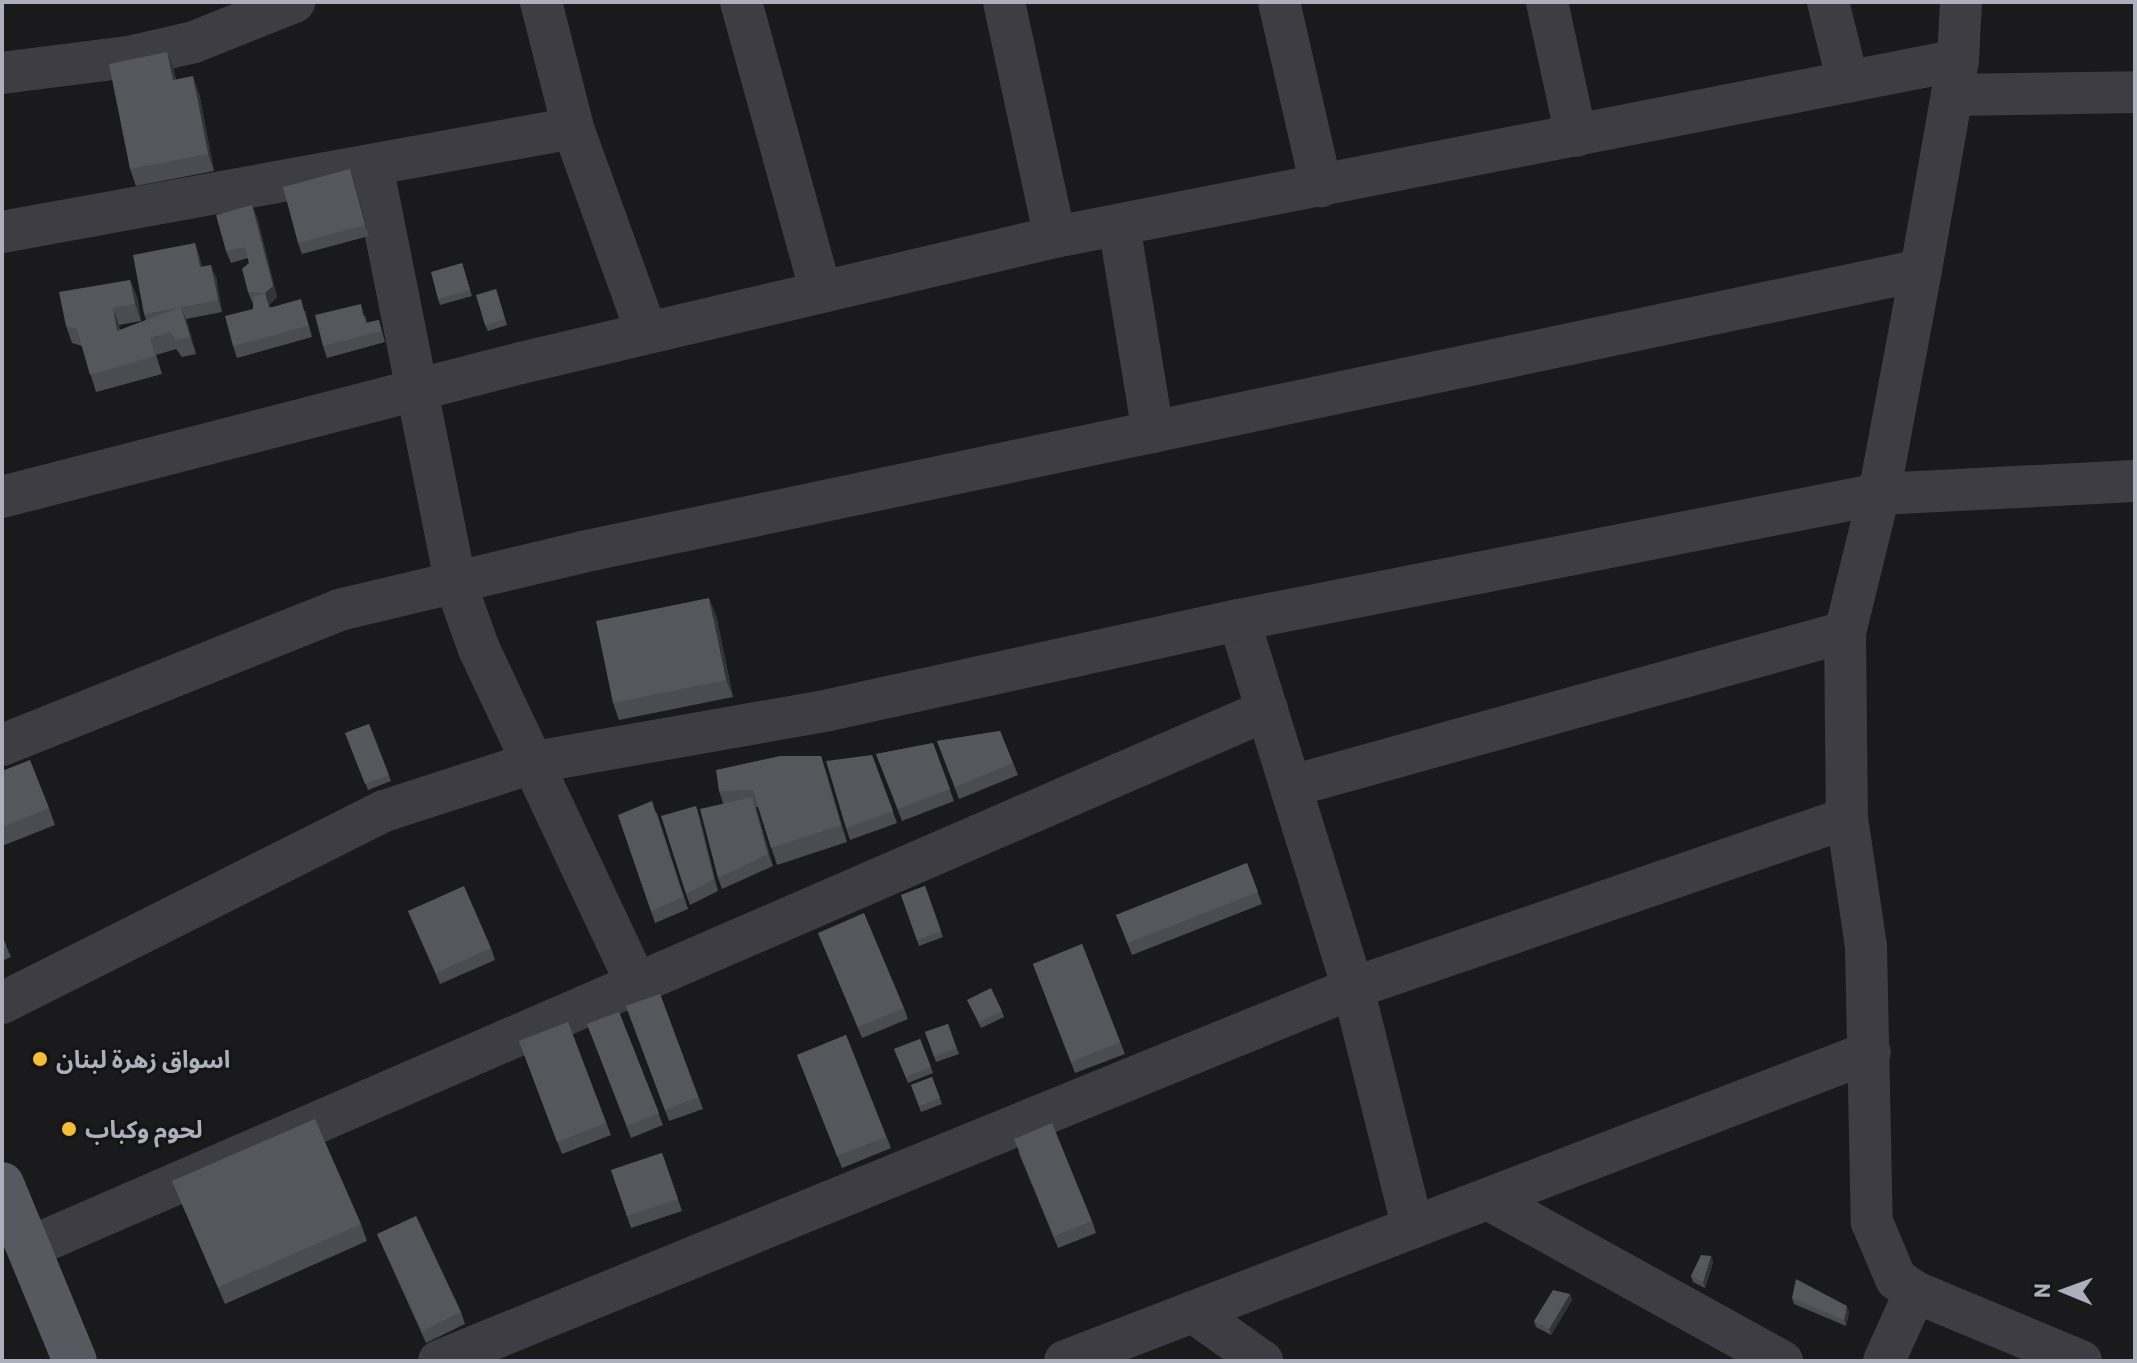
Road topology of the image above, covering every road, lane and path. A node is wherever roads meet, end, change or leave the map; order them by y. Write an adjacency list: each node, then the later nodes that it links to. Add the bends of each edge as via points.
1 (294, 2): 9 (street)
2 (541, 2): 14 (street)
3 (741, 2): 22 (street)
4 (1004, 2): 20 (street)
5 (1279, 2): 17 (street)
6 (1547, 2): 15 (street)
7 (1828, 2): 12 (street)
8 (1961, 2): 11 (street)
9 (244, 12): 10 (street, via 194,42 129,57)
10 (2, 73)
11 (1955, 78): 12 (street); 13 (street); 21 (street)
12 (1848, 82): 15 (street)
13 (2135, 92)
14 (573, 128): 16 (street); 23 (street)
15 (1576, 136): 17 (street)
16 (372, 165): 19 (street); 24 (street)
17 (1321, 186): 18 (street)
18 (1119, 225): 20 (street); 25 (street)
19 (2, 232)
20 (1055, 237): 22 (street)
21 (1921, 270): 25 (street); 27 (street)
22 (821, 292): 23 (street)
23 (647, 333): 24 (street)
24 (415, 391): 28 (street); 29 (street)
25 (1153, 432): 29 (street)
26 (2135, 481): 27 (street)
27 (1879, 494): 30 (street); 31 (street)
28 (2, 497)
29 (455, 582): 33 (street, via 339,610); 34 (street, via 479,649)
30 (1239, 620): 32 (street); 34 (street, via 829,710)
31 (1845, 632): 35 (street); 36 (street)
32 (1267, 710): 35 (street); 37 (street)
33 (2, 745)
34 (535, 762): 37 (street); 39 (street, via 384,811)
35 (1292, 786): 38 (street)
36 (1847, 818): 38 (street); 40 (street, via 1866,946)
37 (638, 987): 44 (street)
38 (1353, 988): 43 (street); 48 (street)
39 (2, 1003)
40 (1870, 1052): 42 (street); 45 (street, via 1872,1222 1896,1279)
41 (2, 1184): 44 (main road)
42 (1488, 1199): 43 (street); 51 (street)
43 (1413, 1228): 46 (street)
44 (28, 1248): 47 (main road)
45 (1915, 1292): 52 (street); 53 (street)
46 (1193, 1312): 49 (street); 50 (street)
47 (75, 1361)
48 (439, 1361)
49 (1065, 1361)
50 (1262, 1361)
51 (1782, 1361)
52 (1884, 1361)
53 (2081, 1361)

